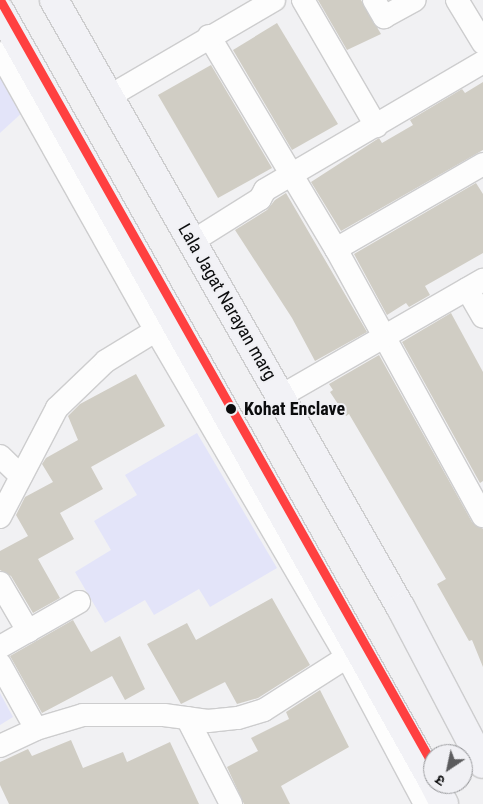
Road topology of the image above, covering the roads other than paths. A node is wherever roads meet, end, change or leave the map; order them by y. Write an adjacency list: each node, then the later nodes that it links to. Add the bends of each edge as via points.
1 (54, 0): 12 (main road, Lala Jagat Narayan marg)
2 (274, 0): 8 (street)
3 (303, 0): 13 (street)
4 (374, 0): 5 (street, via 384,17)
5 (415, 0)
6 (457, 0): 9 (street)
7 (0, 11): 20 (main road)
8 (210, 36): 12 (street); 15 (street)
9 (483, 43)
10 (0, 53): 20 (street)
11 (483, 62): 13 (street)
12 (110, 96): 16 (main road, Lala Jagat Narayan marg)
13 (376, 126): 15 (street)
14 (483, 164): 17 (street)
15 (290, 175): 16 (street, via 265,190 255,189); 17 (street)
16 (189, 234): 22 (main road, Lala Jagat Narayan marg)
17 (336, 248): 21 (street)
18 (475, 284): 19 (street); 21 (street)
19 (483, 316)
20 (165, 324): 24 (street, via 106,361 57,408); 31 (main road)
21 (384, 338): 22 (street); 25 (street)
22 (281, 396): 36 (main road, Lala Jagat Narayan marg)
23 (0, 456): 24 (street)
24 (22, 476): 26 (street)
25 (483, 516)
26 (0, 517)
27 (0, 583): 29 (street)
28 (79, 602): 29 (street)
29 (28, 631): 30 (street)
30 (0, 647)
31 (354, 654): 33 (street, via 264,710 238,718 208,721); 37 (main road); 39 (street)
32 (0, 664): 34 (street)
33 (186, 718): 34 (street, via 83,715); 38 (street)
34 (36, 730): 35 (street)
35 (0, 746)
36 (481, 757)
37 (423, 767)
38 (231, 804)
39 (425, 804)

